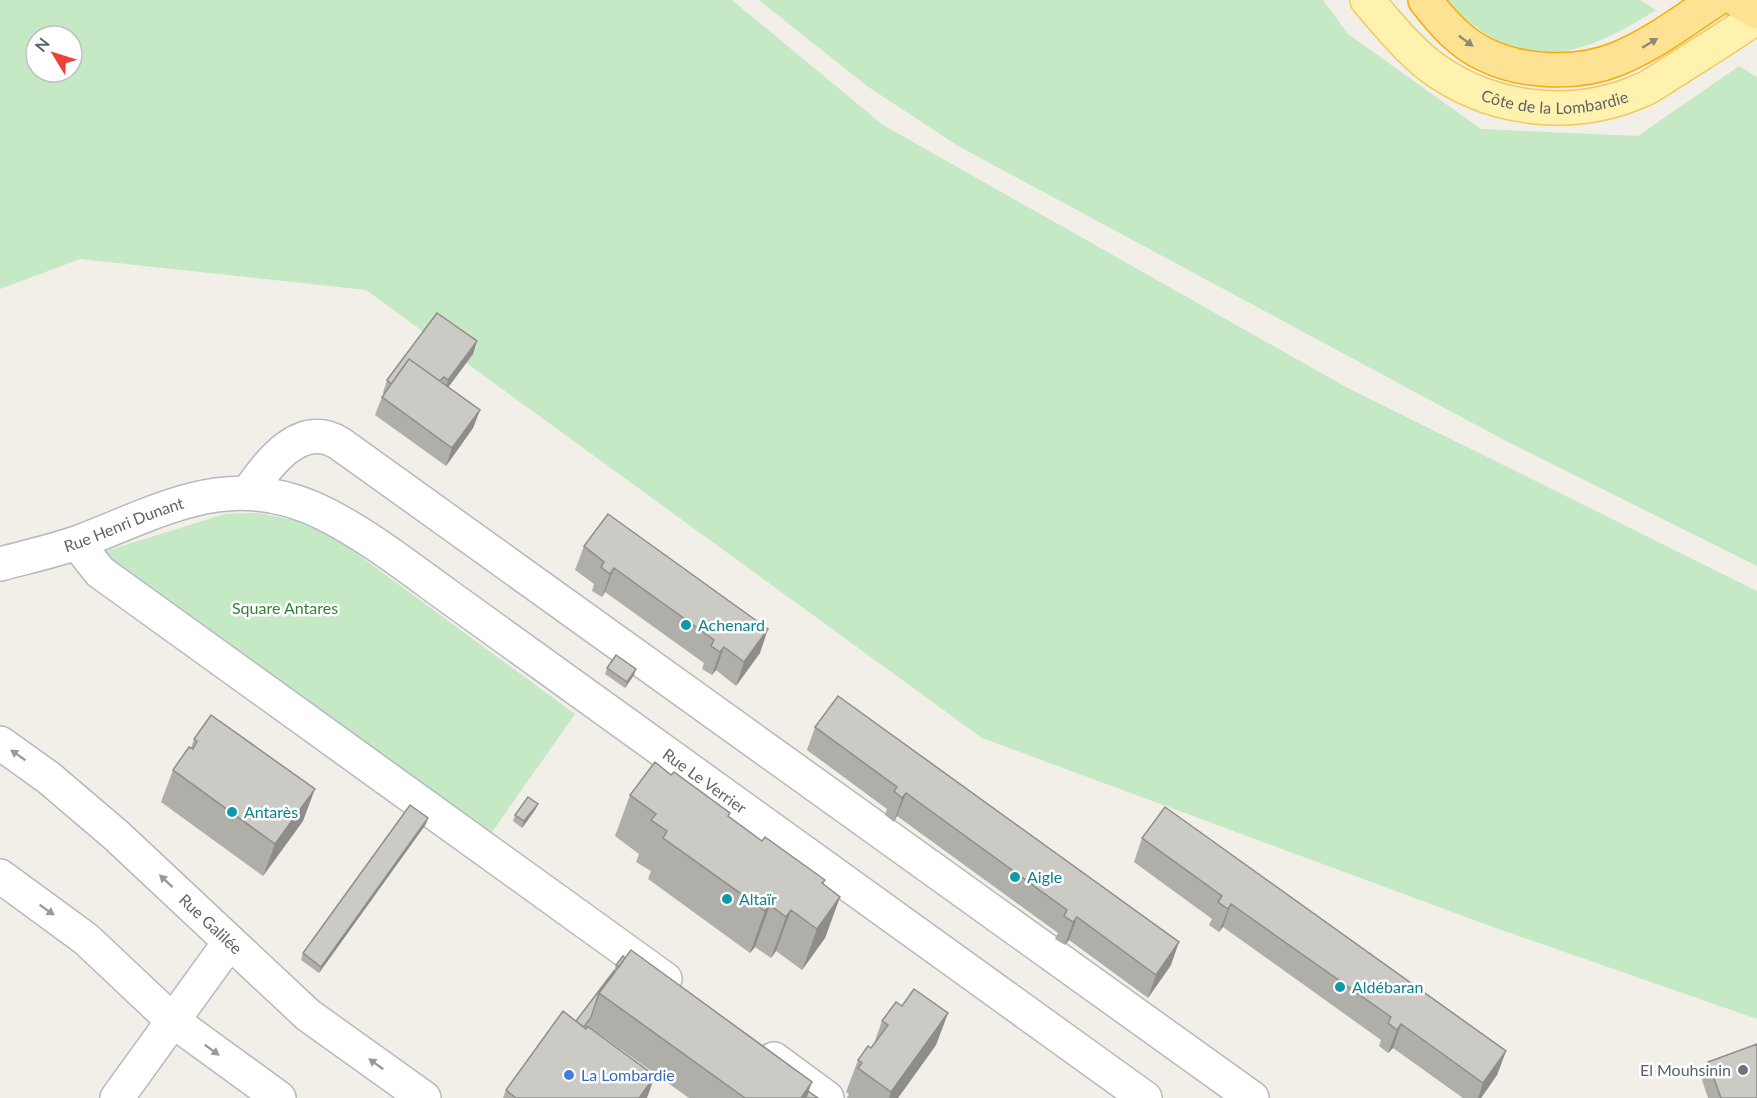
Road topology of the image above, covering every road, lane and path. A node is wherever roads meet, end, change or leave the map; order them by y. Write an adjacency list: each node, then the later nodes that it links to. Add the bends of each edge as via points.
1 (1368, 0): 6 (main road, Côte de la Lombardie, via 1430,66 1490,96 1540,109 1603,101 1642,90)
2 (1425, 0): 3 (highway, one-way to 3, via 1443,24 1487,55 1542,69 1581,69 1614,61 1649,45)
3 (1715, 0)
4 (1737, 0): 5 (highway)
5 (1757, 12)
6 (1757, 17)
7 (249, 491): 8 (street, Rue Henri Dunant, via 201,497 163,508); 20 (street, Rue Le Verrier, via 305,506 352,529); 21 (street, via 293,442 319,436 339,443)
8 (77, 543): 9 (street, Rue Henri Dunant); 13 (street, via 100,572)
9 (0, 564)
10 (0, 743): 12 (street, Rue Galilée, one-way to 10, via 117,836 49,778)
11 (0, 876): 14 (street, one-way to 14, via 86,939)
12 (229, 943): 14 (street); 18 (street, Rue Galilée, one-way to 12, via 308,1015)
13 (686, 995)
14 (173, 1021): 16 (street); 17 (street, one-way to 17)
15 (752, 1043): 19 (street)
16 (117, 1098)
17 (279, 1098)
18 (424, 1098)
19 (827, 1098)
20 (1145, 1098)
21 (1252, 1098)

